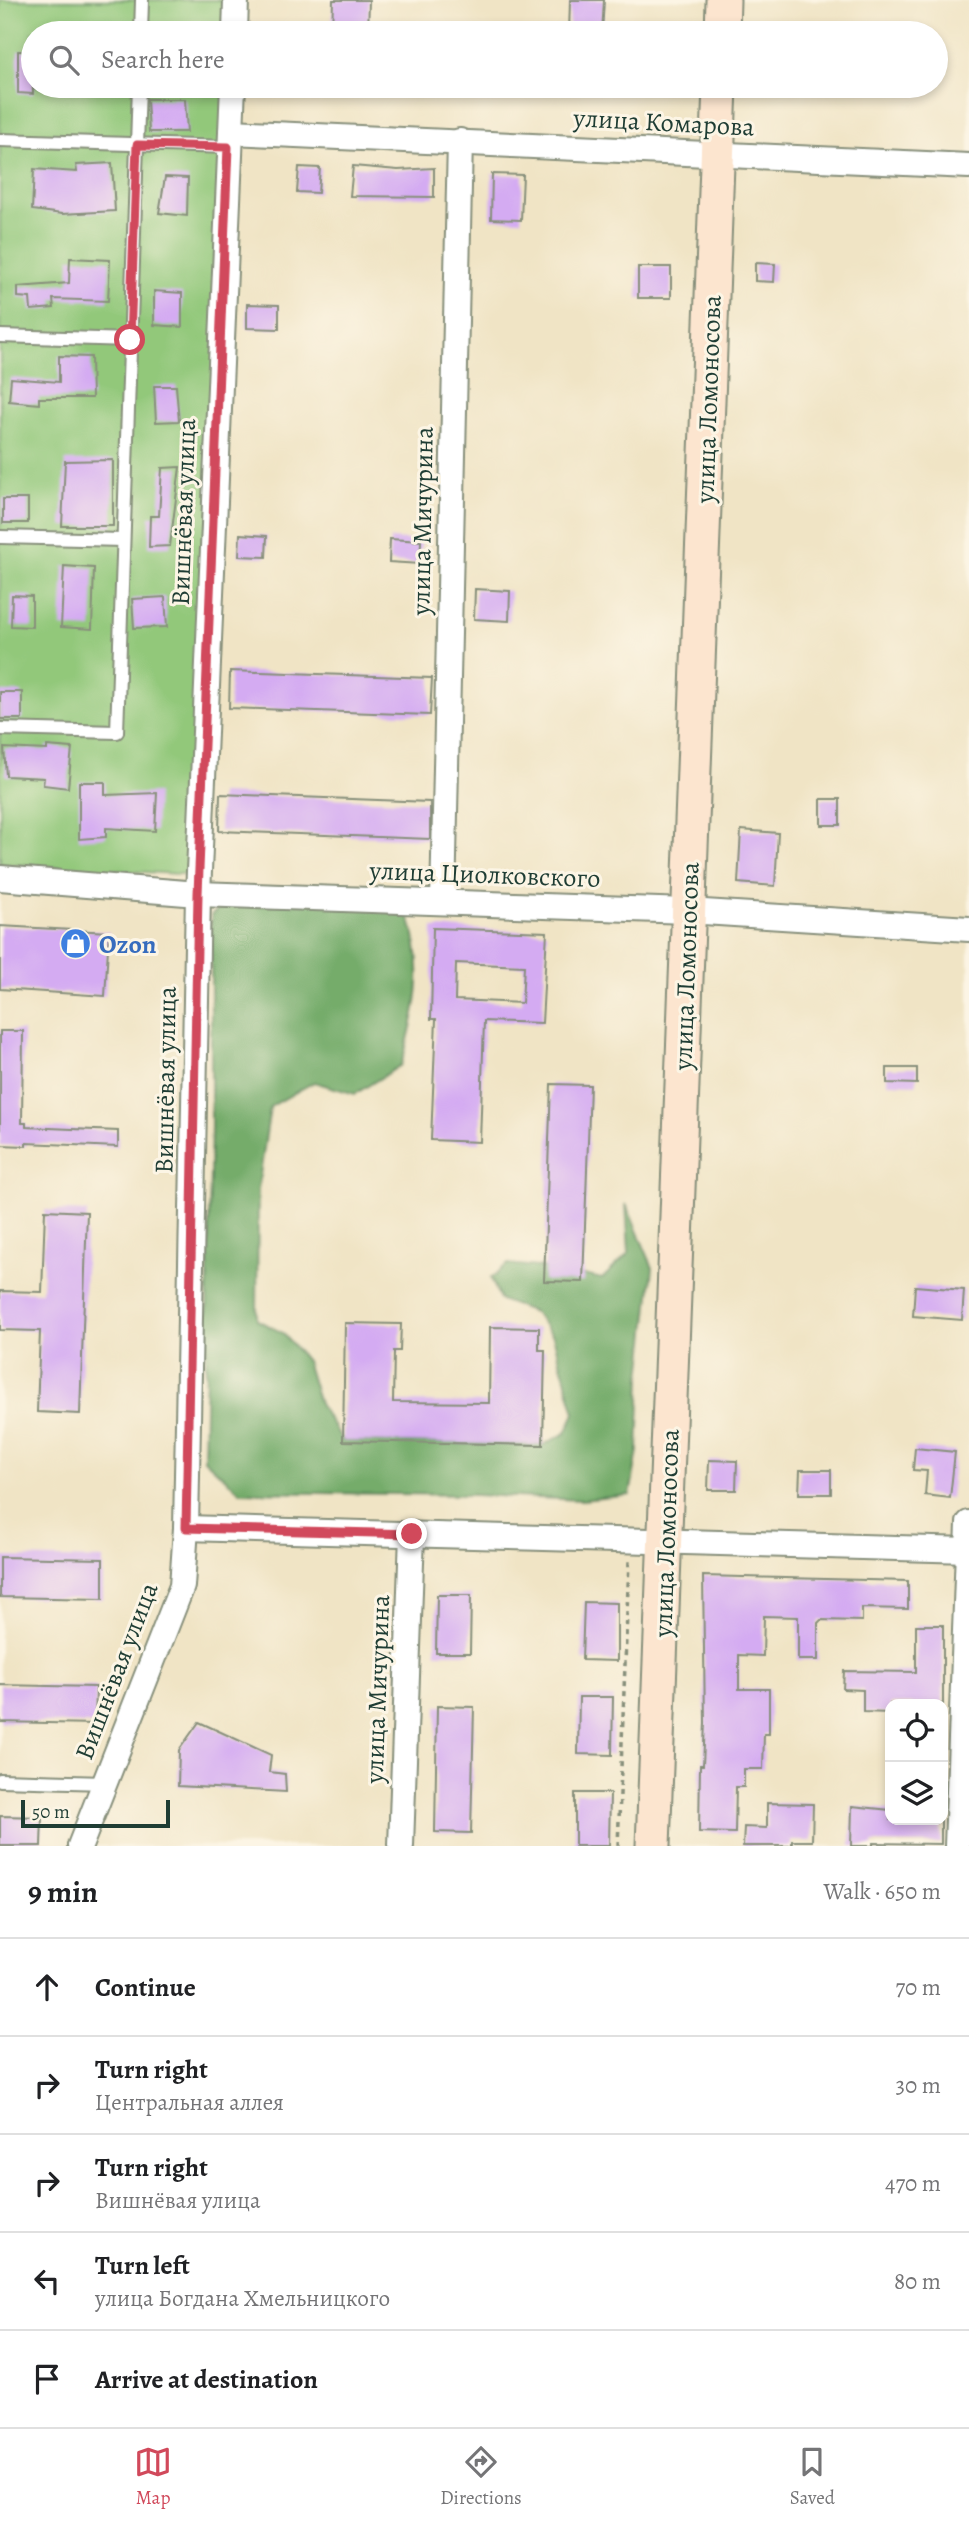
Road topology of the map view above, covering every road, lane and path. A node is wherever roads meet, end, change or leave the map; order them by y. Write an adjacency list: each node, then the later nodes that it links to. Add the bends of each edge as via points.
1 (142, 0): 4 (lane)
2 (236, 0): 5 (street)
3 (723, 0): 6 (street)
4 (141, 21)
5 (235, 21)
6 (722, 21)
7 (139, 98): 13 (lane)
8 (232, 98): 10 (street, Вишнёвая улица)
9 (720, 98): 14 (street, улица Ломоносова)
10 (229, 139): 12 (street, улица Комарова); 13 (lane); 22 (street, Вишнёвая улица)
11 (0, 140): 13 (lane)
12 (460, 141): 14 (street, улица Комарова); 23 (street, улица Мичурина)
13 (137, 145): 17 (lane)
14 (718, 156): 15 (street, улица Комарова); 24 (street, улица Ломоносова)
15 (969, 166)
16 (0, 336): 17 (lane)
17 (130, 340): 19 (lane)
18 (0, 537): 19 (lane)
19 (123, 540): 20 (lane, via 117,732)
20 (0, 729)
21 (0, 878): 22 (street, улица Циолковского)
22 (198, 894): 23 (street, улица Циолковского); 27 (street, Вишнёвая улица)
23 (443, 902): 24 (street, улица Циолковского)
24 (688, 911): 25 (street, улица Циолковского); 29 (street, улица Ломоносова)
25 (969, 929)
26 (969, 1523): 30 (street)
27 (186, 1528): 28 (street); 33 (street, Вишнёвая улица, via 182,1586)
28 (412, 1534): 29 (street); 35 (street, улица Мичурина)
29 (666, 1542): 30 (street); 37 (street, улица Ломоносова)
30 (968, 1550): 38 (street)
31 (629, 1562): 36 (path)
32 (0, 1780): 33 (lane)
33 (106, 1783): 34 (street, Вишнёвая улица)
34 (80, 1846)
35 (401, 1846)
36 (618, 1846)
37 (653, 1846)
38 (957, 1846)

